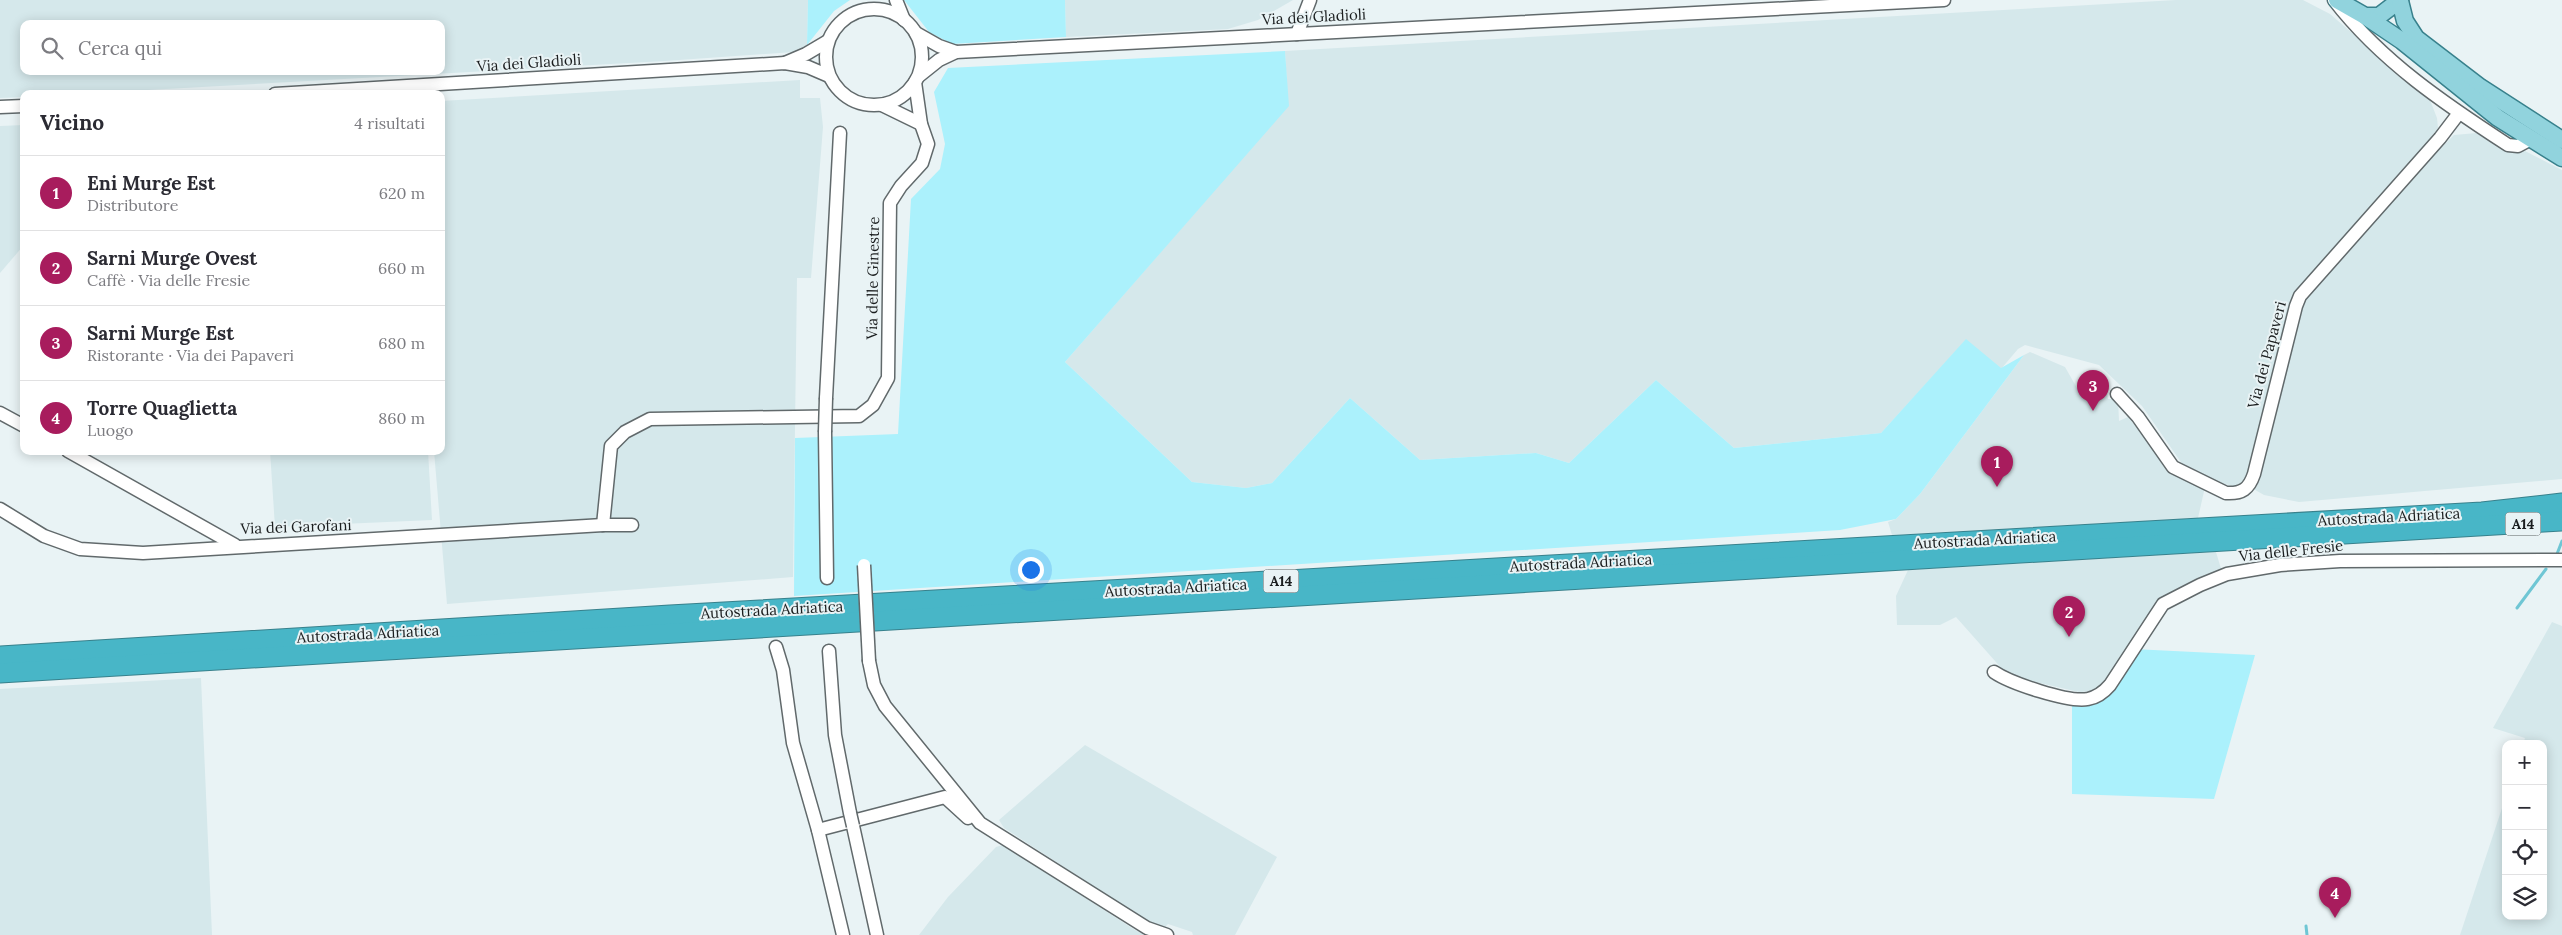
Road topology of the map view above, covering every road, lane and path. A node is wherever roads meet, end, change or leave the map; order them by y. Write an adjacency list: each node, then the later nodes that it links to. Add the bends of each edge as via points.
1 (865, 0): 7 (street)
2 (896, 0): 9 (street)
3 (1310, 0): 11 (street)
4 (1944, 0): 11 (street, Via dei Gladioli)
5 (2335, 0): 8 (main road); 21 (street, via 2374,44 2436,98)
6 (2400, 0): 8 (main road, via 2379,16); 25 (main road, via 2404,21 2416,38 2480,87)
7 (853, 13): 9 (street, Via dei Gladioli, via 870,8 882,9); 12 (street, Via dei Gladioli, via 833,30)
8 (2365, 16): 24 (main road, via 2402,41 2498,118)
9 (904, 20): 10 (street, Via dei Gladioli)
10 (916, 33): 13 (street, Via dei Gladioli); 16 (street, Via dei Gladioli, via 922,63)
11 (1296, 34): 13 (street, Via dei Gladioli)
12 (828, 41): 14 (street, Via dei Gladioli); 15 (street, via 825,58)
13 (956, 52): 16 (street, Via dei Gladioli, via 939,60)
14 (785, 63): 15 (street, Via dei Gladioli, via 808,67); 17 (street, Via dei Gladioli)
15 (829, 76): 18 (street, via 842,95 855,102)
16 (917, 79): 18 (street, Via dei Gladioli, via 910,90 898,99); 22 (street, Via delle Ginestre)
17 (341, 90)
18 (882, 105): 22 (street)
19 (20, 106): 20 (street)
20 (0, 107)
21 (2459, 113): 24 (street, via 2508,145 2518,146); 27 (street, Via dei Papaveri, via 2300,296 2254,474 2247,488 2235,494 2226,492 2180,472)
22 (921, 124): 34 (street, Via delle Ginestre, via 928,144 922,163 890,203 888,378 874,405 858,416 650,419 625,432 611,446)
23 (840, 132): 39 (street, bridge, via 825,432)
24 (2531, 139): 26 (main road)
25 (2562, 140)
26 (2562, 158)
27 (2117, 394)
28 (0, 413): 29 (street)
29 (20, 424)
30 (75, 455): 36 (street)
31 (2562, 503): 42 (highway, Autostrada Adriatica / A14, via 2482,512)
32 (0, 509): 36 (street, Via dei Garofani, via 44,536 80,549 143,553)
33 (2562, 521): 44 (highway, Autostrada Adriatica / A14)
34 (603, 525): 35 (street, Via dei Garofani); 36 (street, Via dei Garofani, via 269,546)
35 (632, 525)
36 (235, 545)
37 (2562, 560): 43 (street, Via delle Fresie, via 2340,561 2245,569 2200,585 2163,604 2110,685 2095,697 2072,699 2006,680)
38 (864, 565): 45 (street, bridge, via 869,661 874,685 884,706)
39 (827, 578)
40 (776, 647): 46 (street, via 783,670 793,744)
41 (830, 651): 48 (street, bridge, via 835,736)
42 (0, 656)
43 (1994, 672)
44 (0, 673)
45 (980, 823): 46 (street, via 976,825 944,797); 49 (street, via 1147,928)
46 (818, 830): 47 (street)
47 (843, 935)
48 (877, 935)
49 (1167, 935)

